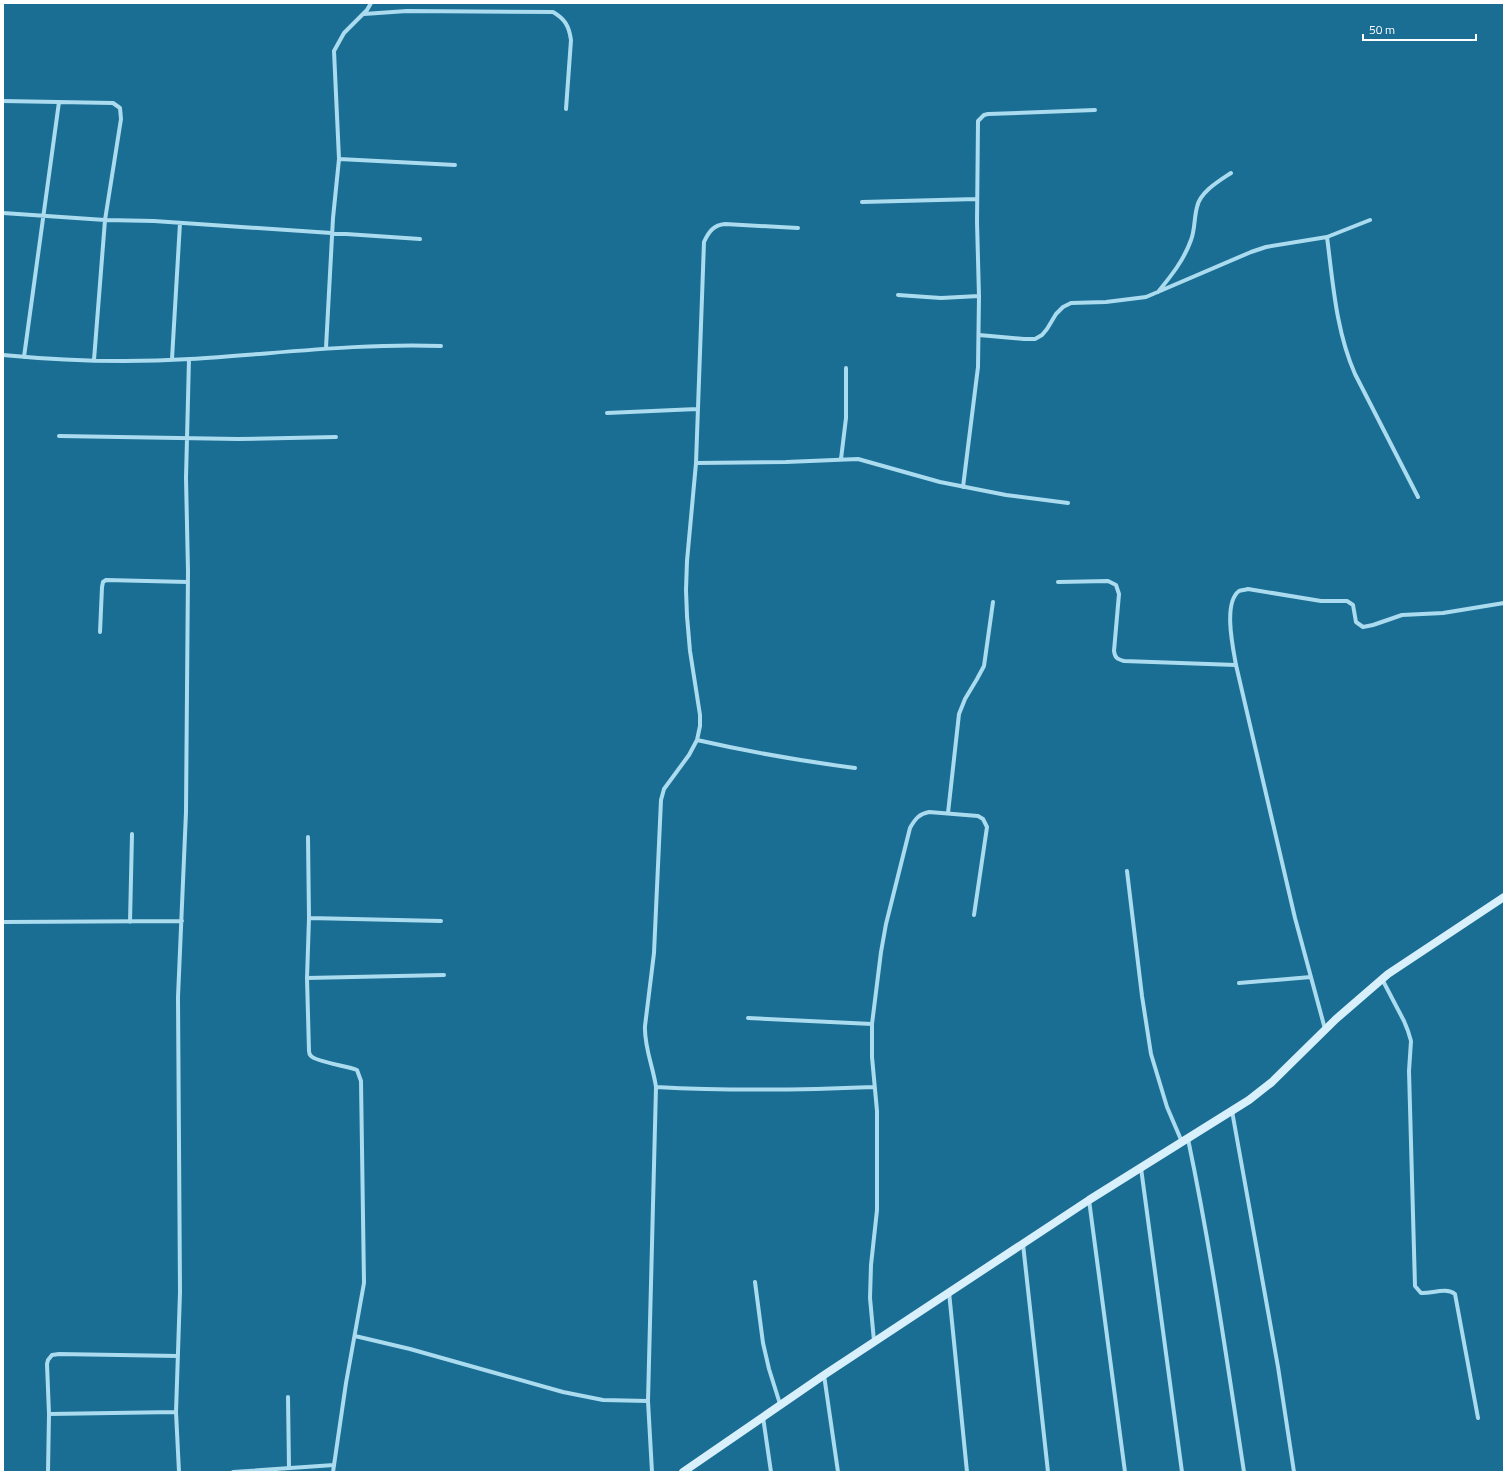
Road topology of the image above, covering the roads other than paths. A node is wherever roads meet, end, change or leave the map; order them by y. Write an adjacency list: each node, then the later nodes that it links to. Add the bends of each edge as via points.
1 (371, 3): 2 (street)
2 (363, 14): 5 (street, via 407,11 552,12 562,17 570,33); 7 (street, via 344,33 334,51)
3 (3, 101): 4 (street)
4 (59, 102): 13 (street); 14 (street, via 113,103 120,108 121,119)
5 (566, 109)
6 (1095, 110): 10 (street, via 988,114 980,118 977,126)
7 (339, 159): 8 (street); 18 (street)
8 (455, 165)
9 (1231, 173): 21 (street, via 1198,202 1188,249)
10 (977, 199): 11 (street); 23 (street)
11 (862, 202)
12 (3, 213): 13 (street)
13 (43, 217): 14 (street); 28 (street)
14 (105, 220): 16 (street); 31 (street)
15 (1370, 220): 19 (street)
16 (180, 223): 18 (street); 29 (street)
17 (798, 228): 33 (street, via 726,224 718,225 708,233 704,242)
18 (332, 233): 20 (street); 26 (street)
19 (1327, 237): 21 (street, via 1266,247); 41 (street, via 1341,334 1348,358)
20 (420, 239)
21 (1158, 293): 24 (street, via 1138,299 1071,303 1056,314 1047,330 1035,339)
22 (898, 295): 23 (street, via 941,298)
23 (979, 296): 24 (street)
24 (979, 335): 40 (street, via 977,375)
25 (441, 346): 26 (street)
26 (326, 348): 30 (street)
27 (3, 355): 28 (street)
28 (24, 357): 31 (street)
29 (172, 359): 30 (street); 31 (street)
30 (189, 359): 37 (street)
31 (94, 360)
32 (846, 368): 38 (street, via 846,418)
33 (697, 409): 34 (street); 39 (street)
34 (607, 413)
35 (59, 436): 37 (street)
36 (336, 437): 37 (street)
37 (187, 438): 43 (street)
38 (841, 459): 39 (street); 40 (street, via 868,461)
39 (696, 463): 49 (street, via 686,590 690,651 700,715)
40 (963, 487): 42 (street)
41 (1418, 497)
42 (1068, 503)
43 (188, 582): 47 (street, via 106,580 102,587); 58 (street, via 186,812)
44 (1058, 582): 48 (street, via 1108,581 1116,585 1119,594 1114,655 1117,659)
45 (993, 602): 51 (street, via 984,666 959,714)
46 (1504, 603): 48 (street, via 1442,613 1402,615 1363,627 1356,622 1353,605 1347,601 1321,601 1248,589 1240,591 1233,598 1230,608)
47 (100, 632)
48 (1236, 665): 63 (street, via 1276,841)
49 (697, 740): 50 (street, via 767,755); 70 (street, via 664,789 660,800 654,952 644,1038)
50 (855, 768)
51 (948, 813): 56 (street, via 978,816 986,823); 68 (street, via 923,813 910,828 886,924)
52 (132, 834): 61 (street)
53 (308, 836): 57 (street)
54 (1127, 871): 73 (street, via 1151,1054 1168,1107)
55 (1504, 897): 65 (street)
56 (974, 915)
57 (309, 918): 59 (street); 64 (street)
58 (182, 921): 61 (street); 81 (street, via 178,997)
59 (441, 921)
60 (3, 922): 61 (street)
61 (130, 922)
62 (444, 975): 64 (street)
63 (1311, 977): 66 (street); 69 (street)
64 (307, 978): 79 (street, via 308,1045 311,1057 357,1070 361,1081 365,1270)
65 (1382, 979): 69 (street); 89 (street, via 1404,1021 1410,1041 1415,1286 1421,1293 1447,1291 1454,1294)
66 (1239, 983)
67 (748, 1018): 68 (street)
68 (872, 1024): 71 (street)
69 (1325, 1029): 72 (street, via 1263,1090)
70 (656, 1087): 71 (street, via 725,1090); 84 (street)
71 (874, 1087): 80 (street, via 877,1111 877,1210 870,1298)
72 (1232, 1111): 73 (street); 105 (street, via 1278,1367)
73 (1185, 1140): 74 (street); 104 (street, via 1201,1204)
74 (1141, 1168): 75 (street); 103 (street)
75 (1089, 1200): 76 (street); 102 (street)
76 (1023, 1243): 78 (street); 101 (street)
77 (755, 1282): 85 (street, via 762,1343)
78 (949, 1292): 80 (street); 100 (street)
79 (355, 1336): 84 (street, via 563,1392 603,1400); 90 (street)
80 (874, 1342): 82 (street)
81 (178, 1356): 86 (street); 87 (street, via 52,1355 47,1364)
82 (824, 1375): 85 (street); 99 (street)
83 (288, 1397): 91 (street)
84 (648, 1401): 96 (street)
85 (780, 1404): 88 (street)
86 (176, 1412): 87 (street); 93 (street)
87 (49, 1414): 92 (street)
88 (762, 1417): 97 (street); 98 (street)
89 (1478, 1418)
90 (334, 1464): 91 (street); 95 (street)
91 (289, 1468): 94 (street)
92 (48, 1472)
93 (179, 1472)
94 (233, 1472)
95 (333, 1472)
96 (652, 1472)
97 (683, 1472)
98 (771, 1472)
99 (838, 1472)
100 (967, 1472)
101 (1048, 1472)
102 (1125, 1472)
103 (1182, 1472)
104 (1244, 1472)
105 (1294, 1472)

